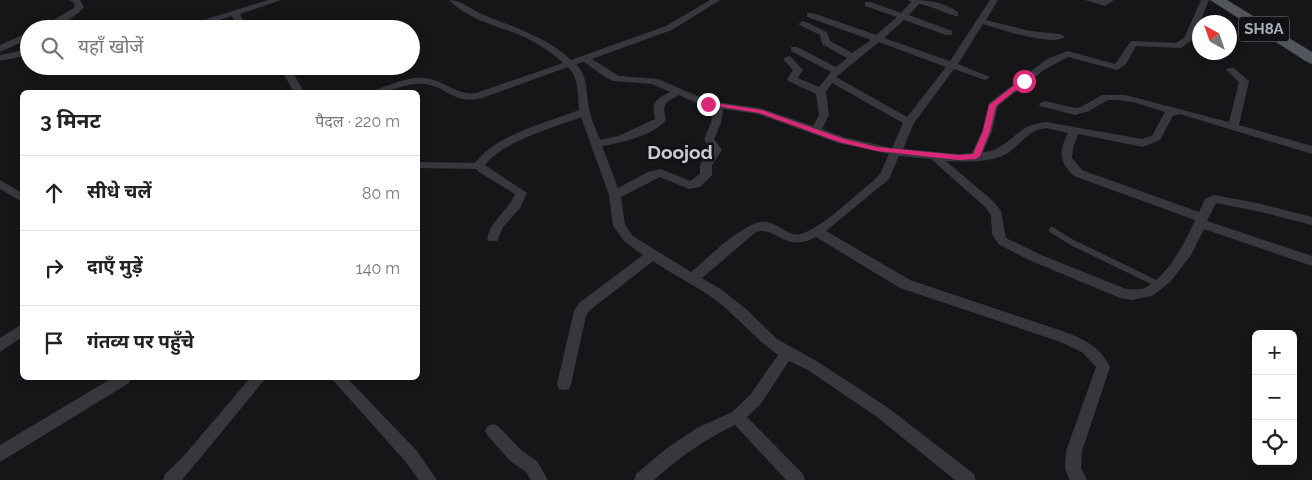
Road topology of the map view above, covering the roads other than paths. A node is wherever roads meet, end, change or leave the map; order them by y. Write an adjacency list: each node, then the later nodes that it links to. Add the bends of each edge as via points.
1 (72, 0): 17 (street, via 80,7)
2 (277, 0): 13 (street)
3 (453, 0): 34 (street, via 478,16 545,44)
4 (716, 0): 31 (street, via 669,28)
5 (912, 0): 6 (street)
6 (917, 0): 14 (street, via 944,7); 16 (street)
7 (994, 0): 20 (street)
8 (1089, 0): 9 (street, via 1105,3)
9 (1110, 0)
10 (1206, 0): 56 (street, via 1188,39 1178,46 1134,43 1117,67 1068,54 1047,64 993,105 987,131)
11 (1217, 0): 33 (main road, SH8A)
12 (868, 4): 16 (street)
13 (235, 13): 18 (street); 19 (street)
14 (955, 14)
15 (810, 15): 25 (street)
16 (902, 18): 22 (street); 25 (street)
17 (59, 20)
18 (210, 20)
19 (238, 20)
20 (981, 21): 23 (street, via 1026,34); 35 (street)
21 (803, 24): 29 (street, via 824,34 825,42)
22 (949, 33)
23 (1060, 37)
24 (20, 39): 26 (street)
25 (878, 39): 29 (street); 35 (street)
26 (0, 49)
27 (794, 49): 38 (street)
28 (20, 54): 30 (street)
29 (853, 57): 38 (street)
30 (0, 58)
31 (586, 59): 34 (street); 42 (street, via 617,79 654,80)
32 (788, 59): 43 (street, via 798,70 792,79)
33 (1312, 59)
34 (571, 64): 41 (street, via 468,98 459,97 428,81); 47 (street, via 581,78)
35 (952, 66): 39 (street); 48 (street)
36 (1231, 70): 49 (street, via 1244,81)
37 (289, 75): 40 (street)
38 (833, 75): 43 (street); 48 (street)
39 (985, 77)
40 (298, 90)
41 (385, 90)
42 (679, 91): 45 (street); 52 (street, via 660,102 661,120 656,124 621,140)
43 (821, 92): 51 (street, via 824,114)
44 (1044, 104): 46 (street, via 1068,111 1082,110 1109,97)
45 (718, 106): 51 (street, via 760,111); 60 (street, via 716,123 708,139 716,150 706,165 704,180 689,185 661,173)
46 (1174, 111): 49 (street); 50 (street, via 1156,138 1143,143)
47 (584, 112): 52 (street); 58 (street, via 510,142 486,157)
48 (909, 122): 54 (street)
49 (1233, 126): 53 (street)
50 (1075, 130): 56 (street, via 1035,126 1025,130 1003,151); 62 (street, via 1065,159 1078,173)
51 (815, 132): 54 (street)
52 (597, 144): 60 (street)
53 (1312, 150)
54 (895, 152): 55 (street); 65 (street, via 885,176)
55 (934, 156): 56 (street); 70 (street, via 989,204 997,214 998,234 1012,247 1125,294 1146,294)
56 (976, 156)
57 (420, 165): 58 (lane)
58 (480, 166): 66 (street, via 521,193 520,199 494,229)
59 (0, 184): 61 (street)
60 (615, 195): 67 (street, via 619,226 629,239)
61 (20, 197)
62 (1201, 220): 63 (street, via 1209,202 1214,199); 68 (street); 70 (street, via 1180,264)
63 (1312, 221)
64 (1052, 230): 70 (lane)
65 (816, 232): 69 (street, via 808,237 791,238 760,225); 87 (street, via 904,284 1064,337 1100,358 1103,367 1074,451 1073,469)
66 (493, 238)
67 (652, 255): 69 (street); 77 (street, via 584,307 579,315)
68 (1312, 261)
69 (692, 279): 73 (street, via 717,294)
70 (1158, 284)
71 (20, 331): 72 (street)
72 (0, 346)
73 (787, 354): 78 (street, via 755,400); 86 (street, via 813,366 867,401)
74 (121, 380): 80 (street)
75 (257, 380): 82 (street)
76 (340, 380): 83 (street, via 411,456)
77 (564, 384)
78 (737, 417): 81 (street); 85 (street, via 702,433)
79 (493, 431): 84 (street, via 516,456 531,466)
80 (0, 454)
81 (791, 478)
82 (171, 480)
83 (429, 480)
84 (540, 480)
85 (642, 480)
86 (968, 480)
87 (1079, 480)

